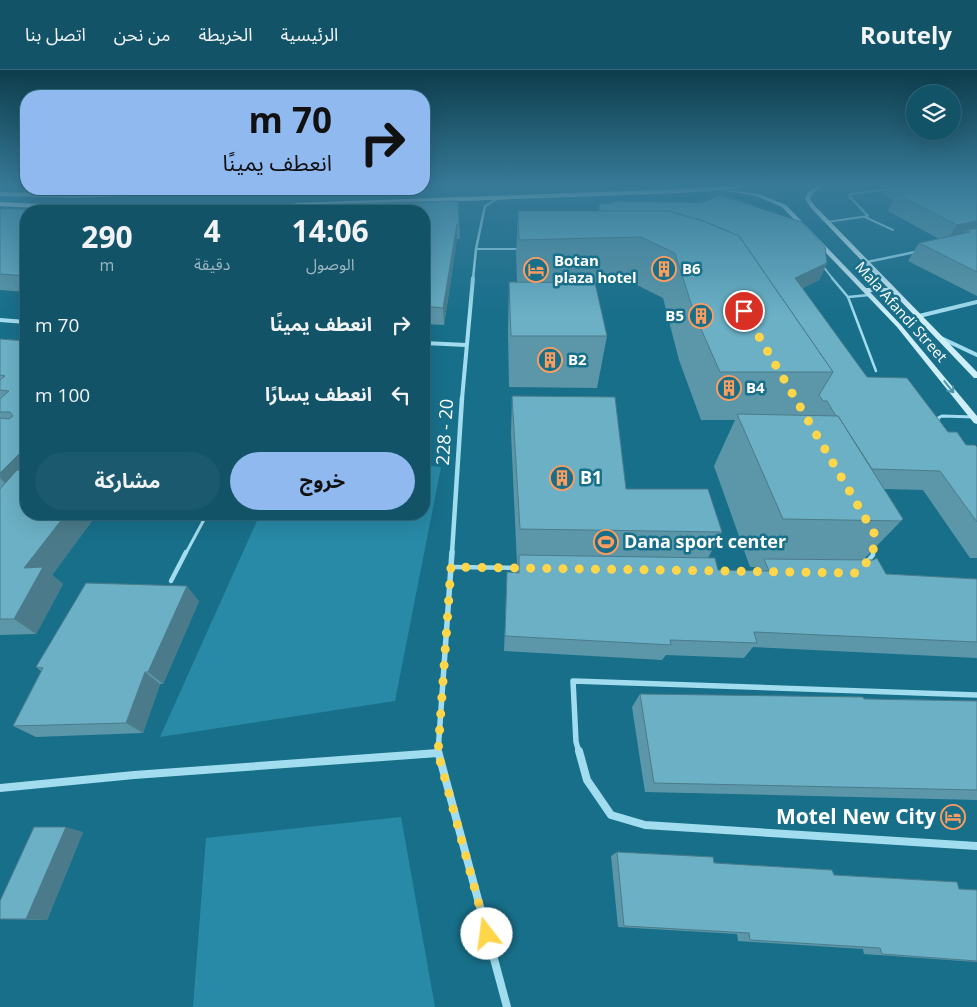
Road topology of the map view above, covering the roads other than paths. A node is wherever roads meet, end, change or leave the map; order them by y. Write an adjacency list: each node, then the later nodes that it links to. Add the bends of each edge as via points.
1 (480, 229): 6 (street, 228 - 20)
2 (806, 229): 12 (main road, Mala Afandi Street)
3 (835, 229): 9 (main road, Mala Afandi Street)
4 (890, 229): 5 (lane)
5 (893, 230)
6 (476, 249): 7 (lane); 20 (street, 228 - 20)
7 (524, 250)
8 (922, 250): 9 (street)
9 (867, 262): 11 (main road, Mala Afandi Street)
10 (820, 263): 13 (lane)
11 (894, 290): 12 (main road); 15 (main road, Mala Afandi Street)
12 (867, 293): 13 (lane); 24 (main road, Mala Afandi Street, one-way to 24, via 899,326)
13 (848, 297): 22 (lane)
14 (977, 302): 15 (street)
15 (919, 316): 18 (main road, Mala Afandi Street)
16 (0, 320): 17 (street)
17 (20, 322)
18 (940, 338): 21 (street); 23 (main road, Mala Afandi Street)
19 (430, 343): 20 (street)
20 (466, 345): 28 (street, 228 - 20)
21 (977, 355)
22 (876, 371)
23 (977, 376)
24 (975, 419): 25 (lane, via 942,416 938,422)
25 (945, 430)
26 (204, 520): 31 (lane)
27 (874, 540): 29 (lane, via 873,555)
28 (451, 567): 30 (lane); 33 (street, 228 - 20)
29 (862, 567)
30 (530, 568)
31 (171, 581)
32 (977, 695): 35 (street, via 573,681 576,742 587,780 611,815 654,826)
33 (438, 753): 34 (street); 36 (street, 228 - 20)
34 (0, 788)
35 (977, 846)
36 (507, 1007)

